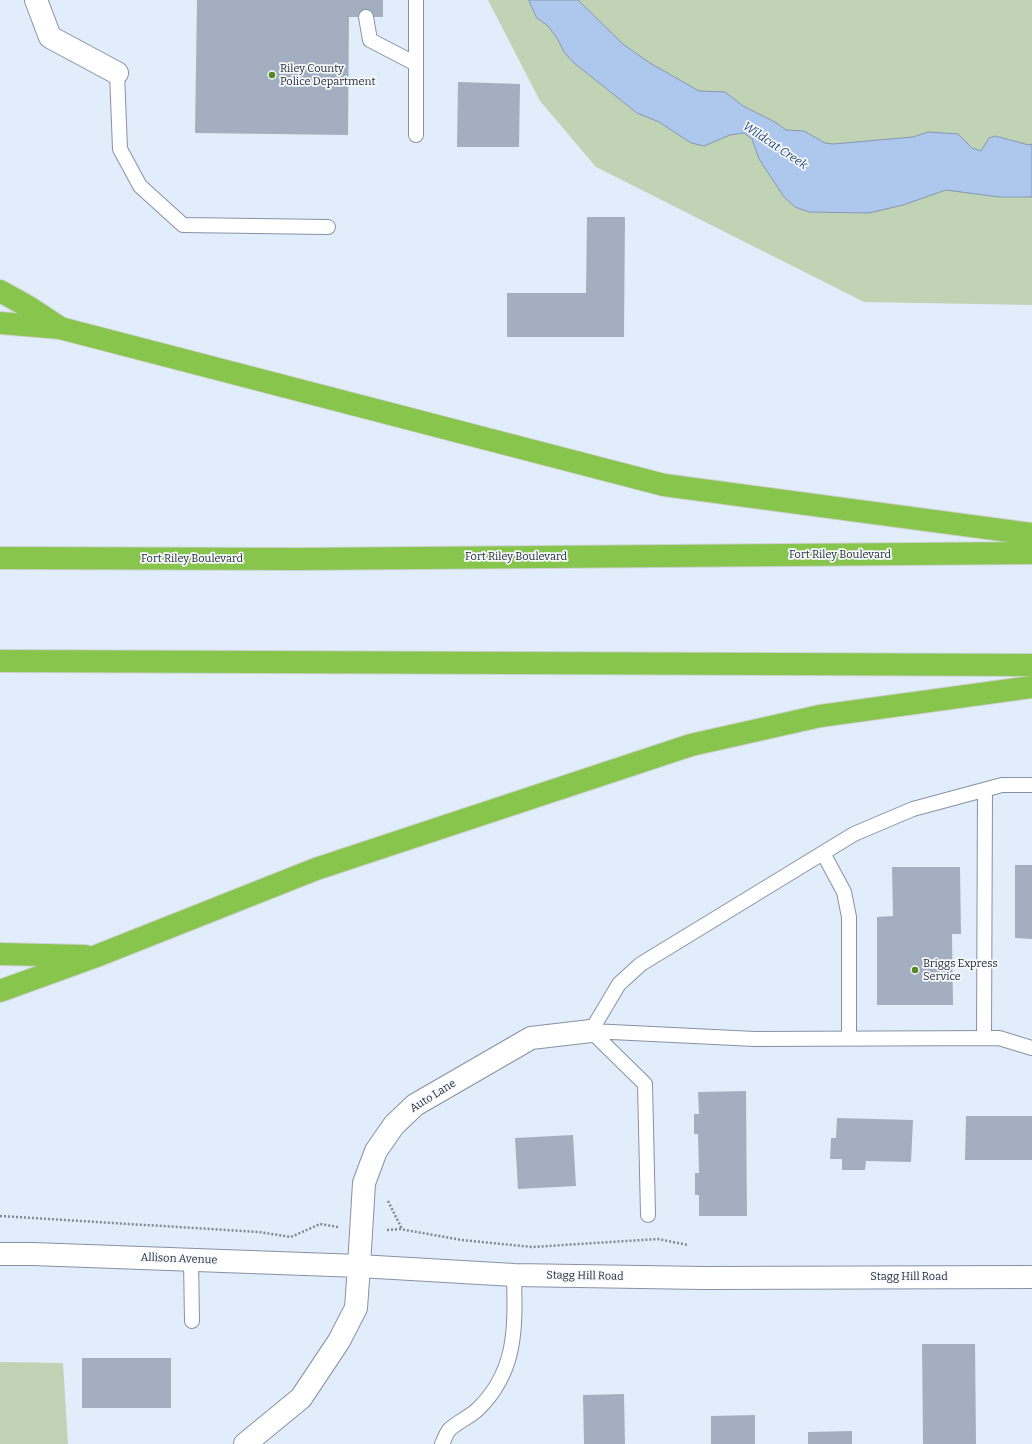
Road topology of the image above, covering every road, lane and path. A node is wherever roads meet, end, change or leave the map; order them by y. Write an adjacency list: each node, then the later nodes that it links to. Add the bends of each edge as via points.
1 (36, 0): 5 (street, via 50,36)
2 (416, 0): 4 (lane)
3 (366, 17): 4 (lane, via 370,40)
4 (416, 64): 6 (lane)
5 (117, 73): 7 (lane, via 120,149 140,186 183,225)
6 (416, 135)
7 (328, 226)
8 (0, 291): 10 (highway)
9 (0, 323): 10 (highway)
10 (60, 328): 11 (highway, via 664,485)
11 (1032, 534)
12 (1032, 553): 13 (highway, Fort Riley Boulevard, via 306,559)
13 (0, 558)
14 (0, 662): 15 (highway)
15 (1032, 665)
16 (1032, 687): 21 (highway, via 820,716 691,745 316,869)
17 (1032, 785): 18 (lane, via 1002,786)
18 (985, 790): 19 (lane, via 912,809 854,834); 25 (lane)
19 (823, 853): 23 (lane, via 641,964 619,984); 24 (lane, via 844,892 849,917)
20 (0, 954): 21 (highway)
21 (94, 957): 22 (highway)
22 (0, 991)
23 (591, 1031): 24 (lane, via 755,1039); 28 (lane, via 645,1084); 36 (street, Auto Lane, via 531,1038 415,1105 394,1125 376,1151 364,1183)
24 (849, 1038): 25 (lane)
25 (984, 1038): 26 (lane, via 998,1038)
26 (1032, 1048)
27 (386, 1197): 32 (path)
28 (648, 1214)
29 (0, 1216): 30 (path, via 259,1232 291,1237 320,1224)
30 (332, 1226)
31 (383, 1230): 32 (path)
32 (402, 1230): 33 (path, via 462,1240 532,1247 658,1239)
33 (688, 1245)
34 (0, 1254): 35 (street, Allison Avenue)
35 (191, 1260): 36 (street, Allison Avenue); 39 (lane)
36 (359, 1266): 37 (street, Stagg Hill Road); 40 (street, via 356,1308 339,1341 301,1398)
37 (514, 1275): 38 (street, Stagg Hill Road, via 703,1278); 41 (lane, via 515,1327 510,1357 497,1388 478,1409 448,1431)
38 (1032, 1277)
39 (192, 1321)
40 (245, 1444)
41 (442, 1444)

